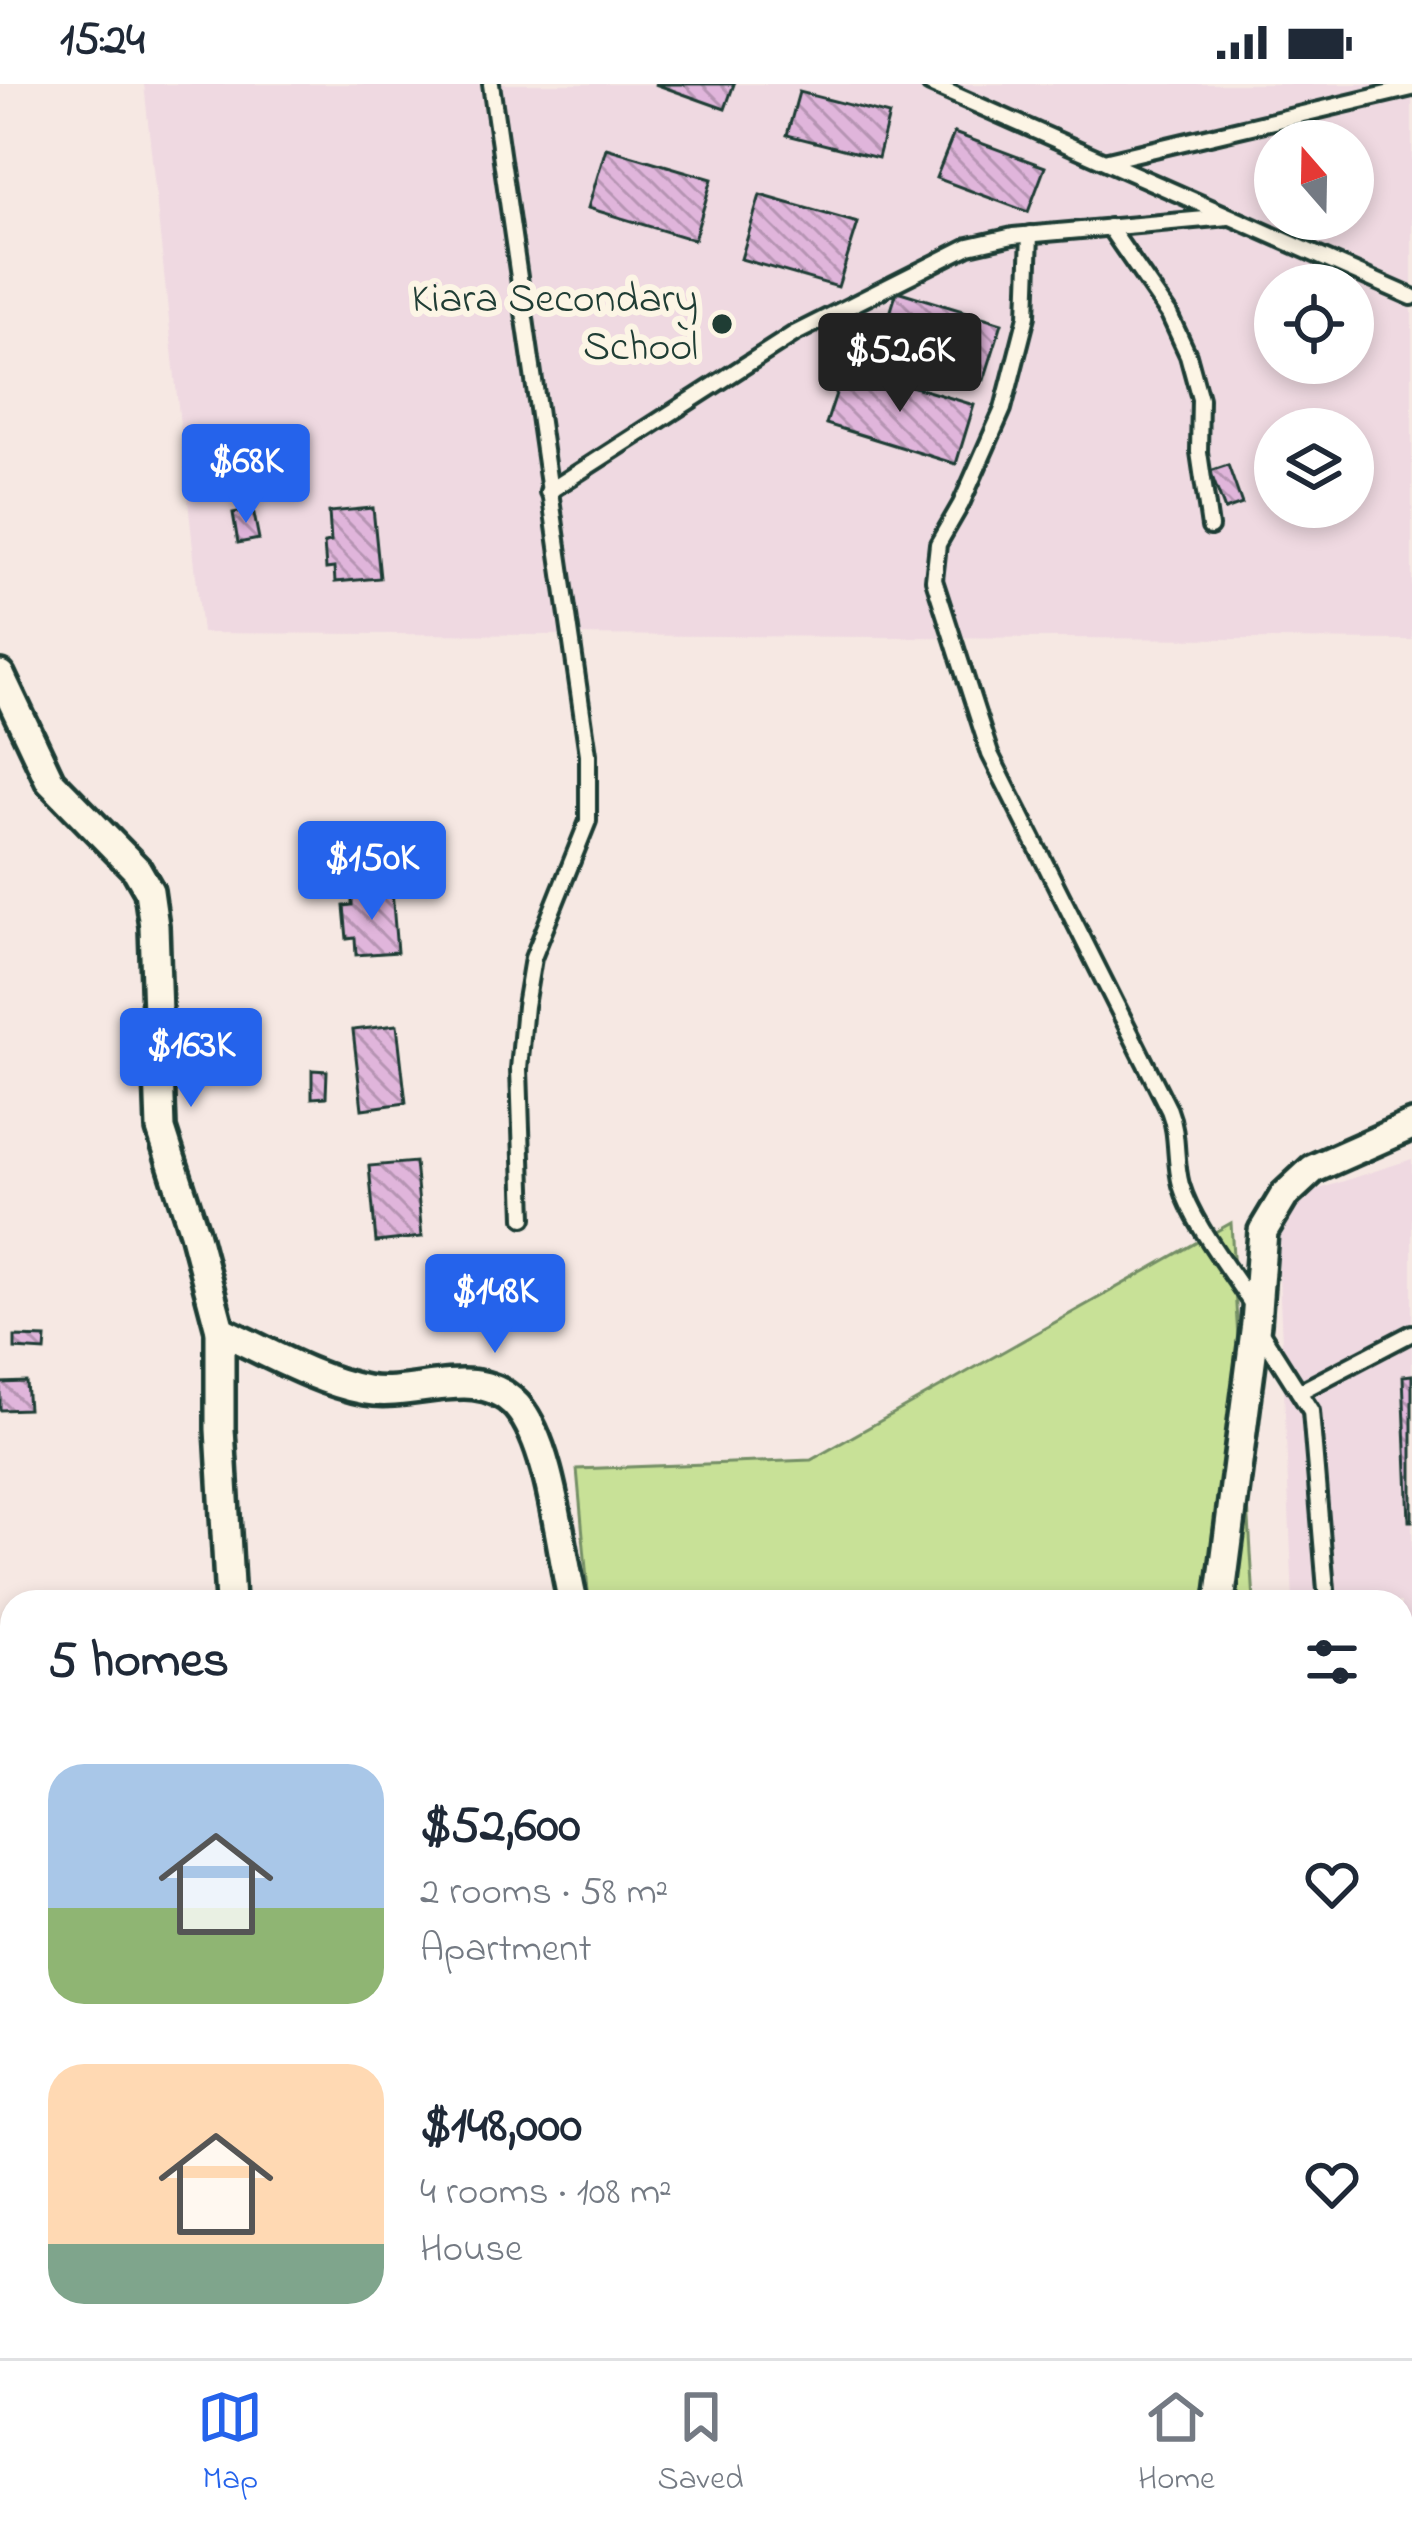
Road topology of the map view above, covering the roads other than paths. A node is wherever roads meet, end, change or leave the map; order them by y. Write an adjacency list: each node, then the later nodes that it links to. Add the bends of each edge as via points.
1 (490, 84): 9 (lane)
2 (929, 84): 4 (lane)
3 (1412, 88): 4 (lane)
4 (1106, 161): 5 (lane)
5 (1228, 217): 6 (lane); 8 (lane)
6 (1109, 227): 7 (lane); 10 (lane, via 1188,355 1200,399)
7 (1030, 234): 9 (lane, via 969,246 794,334); 14 (lane, via 1027,316 1003,409 938,544 934,580 990,754 1169,1110 1187,1200)
8 (1412, 297)
9 (548, 492): 13 (lane, via 588,754 588,820 532,958 519,1069)
10 (1210, 527)
11 (0, 675): 15 (street, via 50,781 149,891 161,1129)
12 (1412, 1125): 14 (street, via 1313,1169 1283,1196 1263,1231)
13 (524, 1218)
14 (1256, 1318): 17 (lane); 20 (street)
15 (220, 1330): 18 (street); 19 (street, via 363,1389 399,1393 468,1383 516,1405 549,1483)
16 (1412, 1333): 17 (lane)
17 (1299, 1392): 21 (lane, via 1316,1437)
18 (230, 1590)
19 (571, 1590)
20 (1222, 1590)
21 (1326, 1590)

